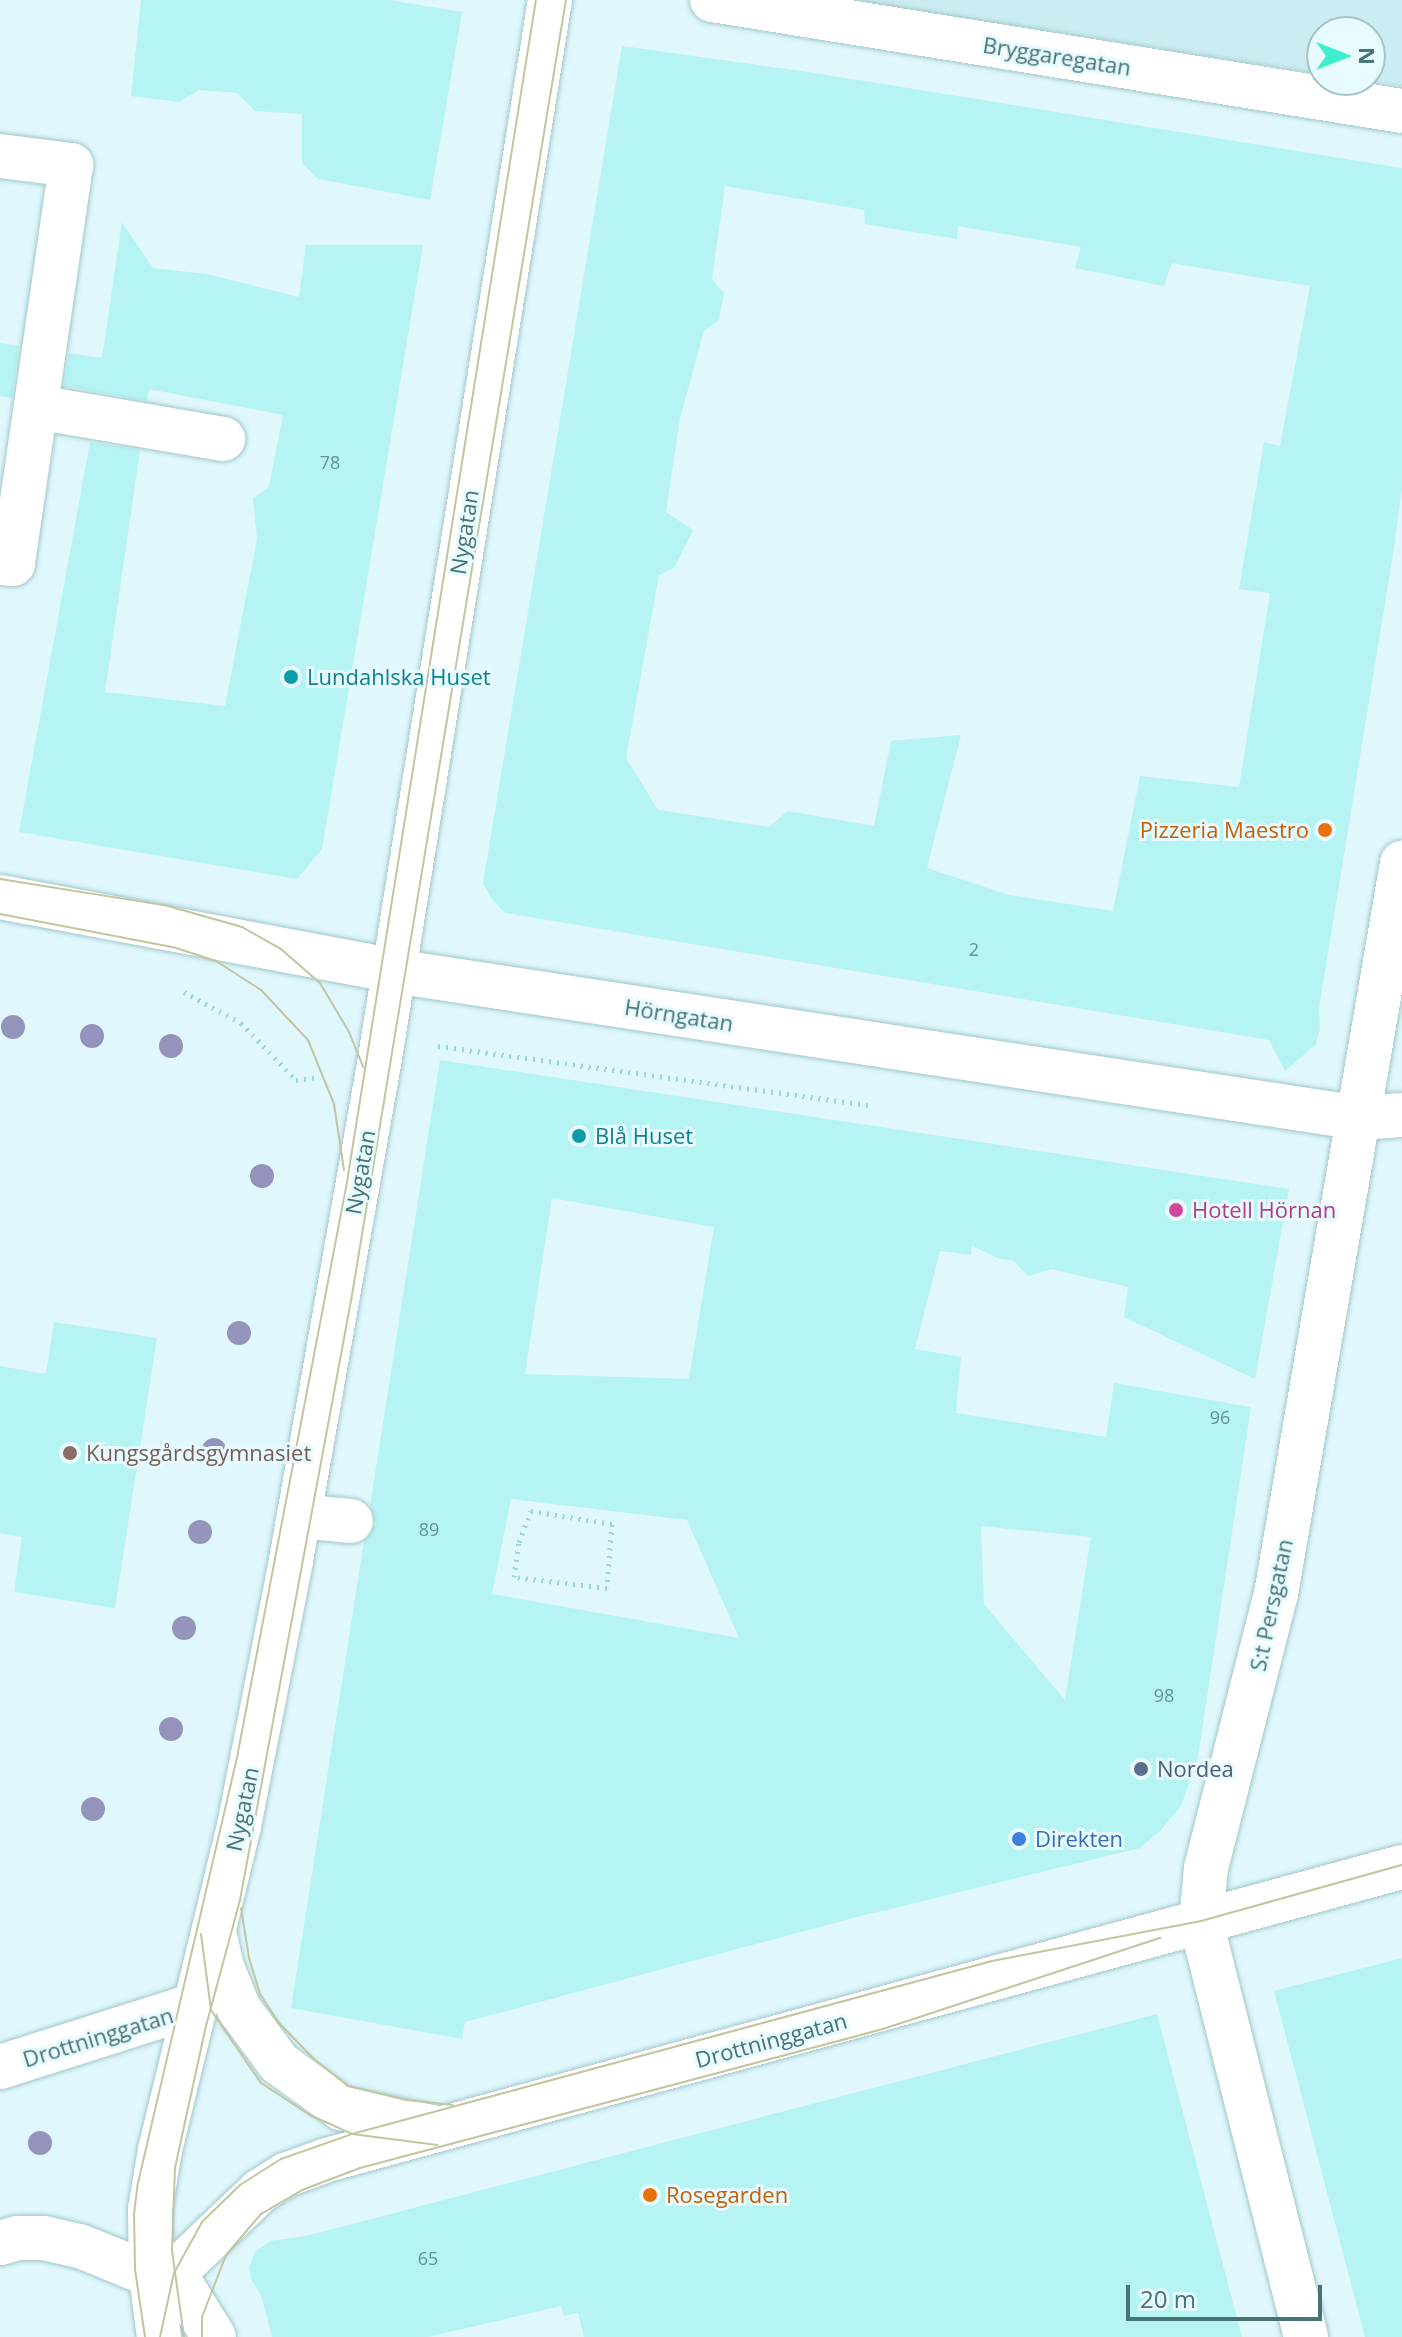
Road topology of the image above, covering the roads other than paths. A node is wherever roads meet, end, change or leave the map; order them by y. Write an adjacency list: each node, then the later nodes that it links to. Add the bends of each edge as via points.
1 (550, 0): 10 (street, Nygatan)
2 (712, 0): 3 (street, Bryggaregatan)
3 (1402, 111)
4 (0, 156): 5 (street, via 71,165)
5 (36, 407): 6 (street); 7 (street, via 13,564)
6 (223, 439)
7 (0, 563)
8 (1402, 863): 11 (street, S:t Persgatan)
9 (0, 897): 10 (street, Hörngatan)
10 (393, 971): 11 (street, Hörngatan); 12 (street, Nygatan)
11 (1381, 1116): 15 (street, S:t Persgatan, via 1276,1594 1206,1868)
12 (299, 1516): 13 (street); 16 (street, Nygatan, via 255,1752)
13 (351, 1521)
14 (1402, 1867): 15 (street, Drottninggatan)
15 (1201, 1923): 19 (street, Drottninggatan); 25 (street, S:t Persgatan)
16 (214, 1932): 17 (street, Nygatan); 19 (street, via 239,2009 279,2063 341,2108)
17 (196, 2005): 18 (street, Drottninggatan); 21 (street, Nygatan, via 152,2194)
18 (0, 2067)
19 (446, 2129): 21 (street, Drottninggatan, via 286,2175)
20 (0, 2243): 21 (street, via 44,2238)
21 (162, 2274): 22 (street, via 138,2300); 23 (street, Nygatan); 24 (street)
22 (131, 2337)
23 (159, 2337)
24 (214, 2337)
25 (1306, 2337)

